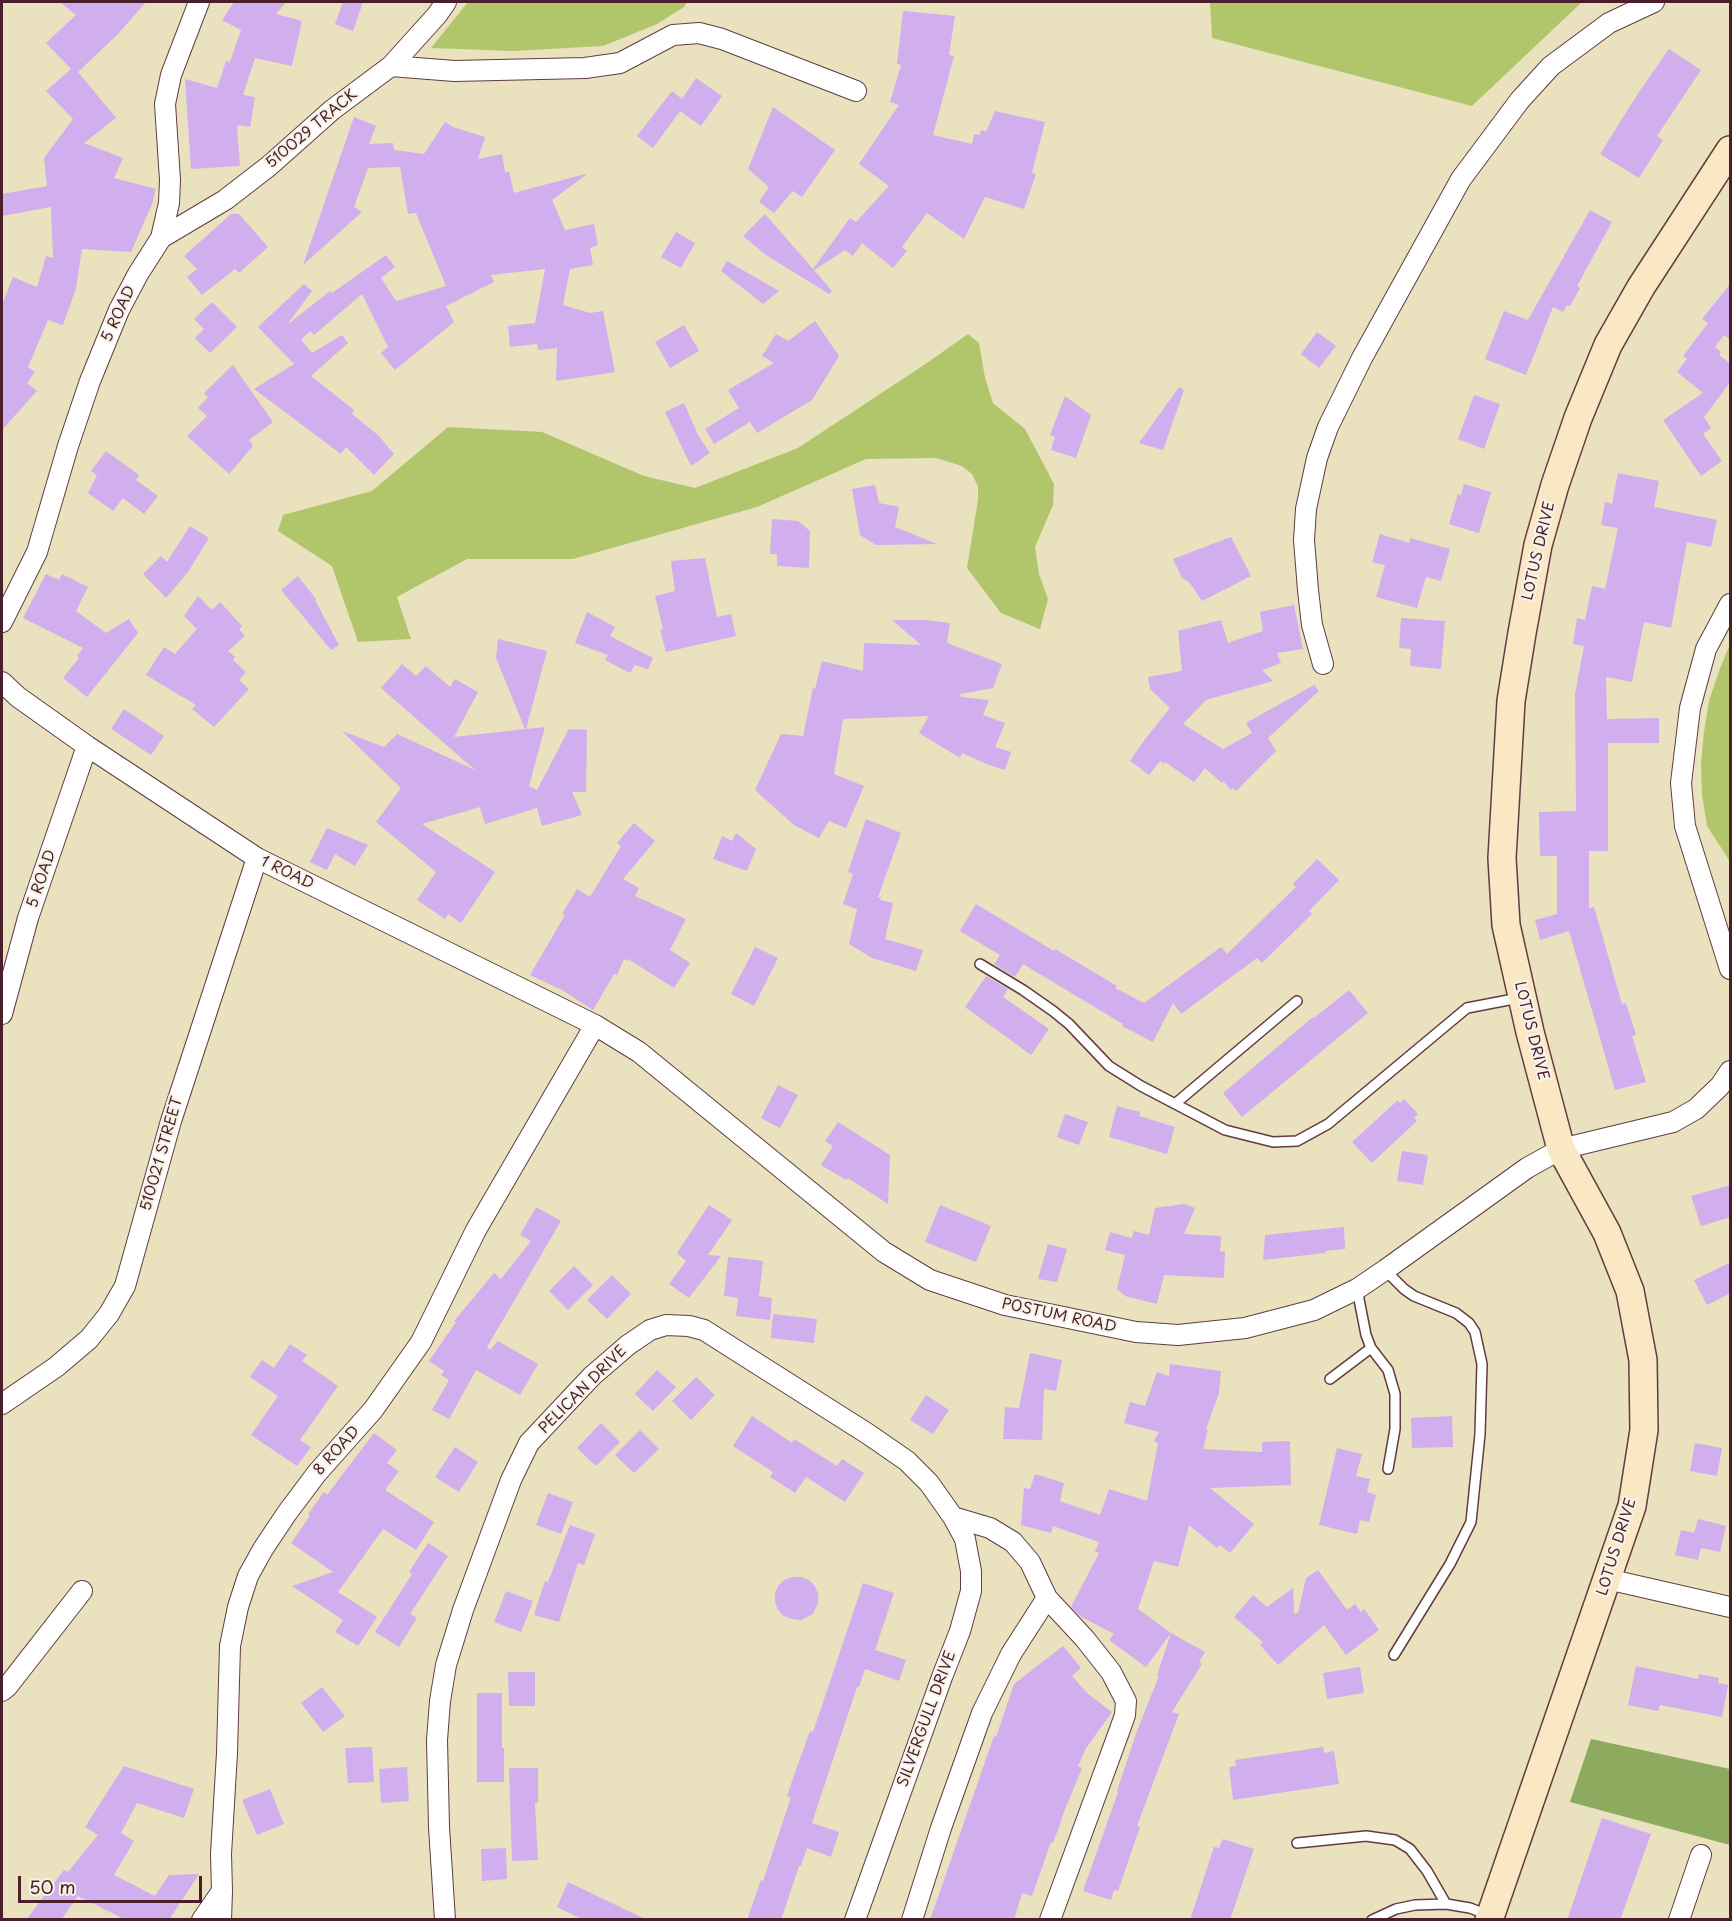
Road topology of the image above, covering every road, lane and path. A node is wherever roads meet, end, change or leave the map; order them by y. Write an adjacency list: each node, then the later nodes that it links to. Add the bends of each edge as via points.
1 (199, 2): 7 (street, 5 ROAD, via 171,75 165,104 170,180)
2 (446, 2): 4 (street, 510029 TRACK)
3 (1654, 2): 10 (street, via 1609,23 1551,66 1520,100 1461,179 1362,358 1328,427 1306,508 1308,590 1312,625)
4 (392, 66): 5 (street, via 454,71 585,68 620,63 672,35 699,33); 7 (street, 510029 TRACK, via 332,110 225,200)
5 (856, 91)
6 (1731, 150): 16 (street, LOTUS DRIVE, via 1608,345 1578,418 1538,545 1511,701 1502,858 1506,925)
7 (161, 238): 9 (street, 5 ROAD, via 119,310 90,381 37,552)
8 (1731, 604): 15 (street, via 1706,649 1690,708 1681,783 1685,826)
9 (2, 622)
10 (1323, 664)
11 (2, 682): 12 (street, 1 ROAD)
12 (87, 746): 13 (street, 1 ROAD); 18 (street, 5 ROAD, via 28,918)
13 (257, 858): 19 (street, 1 ROAD); 27 (street, 510021 STREET, via 171,1121 125,1286 89,1339)
14 (980, 964): 21 (lane, via 1070,1024 1109,1066)
15 (1731, 969)
16 (1522, 998): 21 (lane, via 1473,1005 1460,1012 1350,1107 1297,1141 1274,1142 1225,1130); 22 (street, LOTUS DRIVE)
17 (1297, 1001): 21 (lane)
18 (2, 1014)
19 (596, 1025): 24 (street, POSTUM ROAD, via 639,1052 884,1252 930,1280 1005,1305 1136,1332 1178,1335 1245,1328 1314,1310); 38 (street, 8 ROAD, via 476,1230 421,1341 373,1410 287,1513 248,1576 230,1646)
20 (1731, 1071): 22 (street, POSTUM ROAD, via 1696,1109 1673,1122)
21 (1176, 1103)
22 (1561, 1149): 23 (street, POSTUM ROAD, via 1527,1168); 30 (street, LOTUS DRIVE, via 1606,1233 1630,1291 1643,1360 1644,1430 1632,1506)
23 (1385, 1270): 24 (street, POSTUM ROAD); 34 (lane, via 1414,1296 1456,1313 1468,1323 1475,1332 1482,1364 1471,1522)
24 (1357, 1289): 25 (lane)
25 (1371, 1348): 26 (lane); 28 (lane, via 1388,1370 1395,1394 1395,1429)
26 (1330, 1379)
27 (2, 1404)
28 (1388, 1469)
29 (953, 1517): 32 (street, via 990,1528 1013,1542 1030,1562); 43 (street, PELICAN DRIVE, via 929,1483 907,1461 704,1330 666,1325 650,1330 628,1345 592,1376 530,1443 511,1480 463,1610 446,1665 440,1701 439,1827); 44 (street, SILVERGULL DRIVE, via 965,1539 971,1592)
30 (1607, 1579): 33 (street); 40 (street, LOTUS DRIVE)
31 (82, 1592): 35 (street)
32 (1047, 1598): 45 (street, via 1011,1654 982,1713); 46 (street, via 1105,1665 1126,1701 1125,1715)
33 (1731, 1607)
34 (1394, 1655)
35 (2, 1691)
36 (1297, 1843): 39 (lane, via 1366,1836 1395,1840 1410,1849)
37 (1701, 1855): 48 (street)
38 (222, 1891): 41 (street); 42 (street, 8 ROAD)
39 (1446, 1904): 40 (lane, via 1470,1908); 47 (lane, via 1396,1909)
40 (1490, 1918)
41 (202, 1920)
42 (221, 1920)
43 (445, 1920)
44 (855, 1920)
45 (912, 1920)
46 (1050, 1920)
47 (1372, 1920)
48 (1679, 1920)

